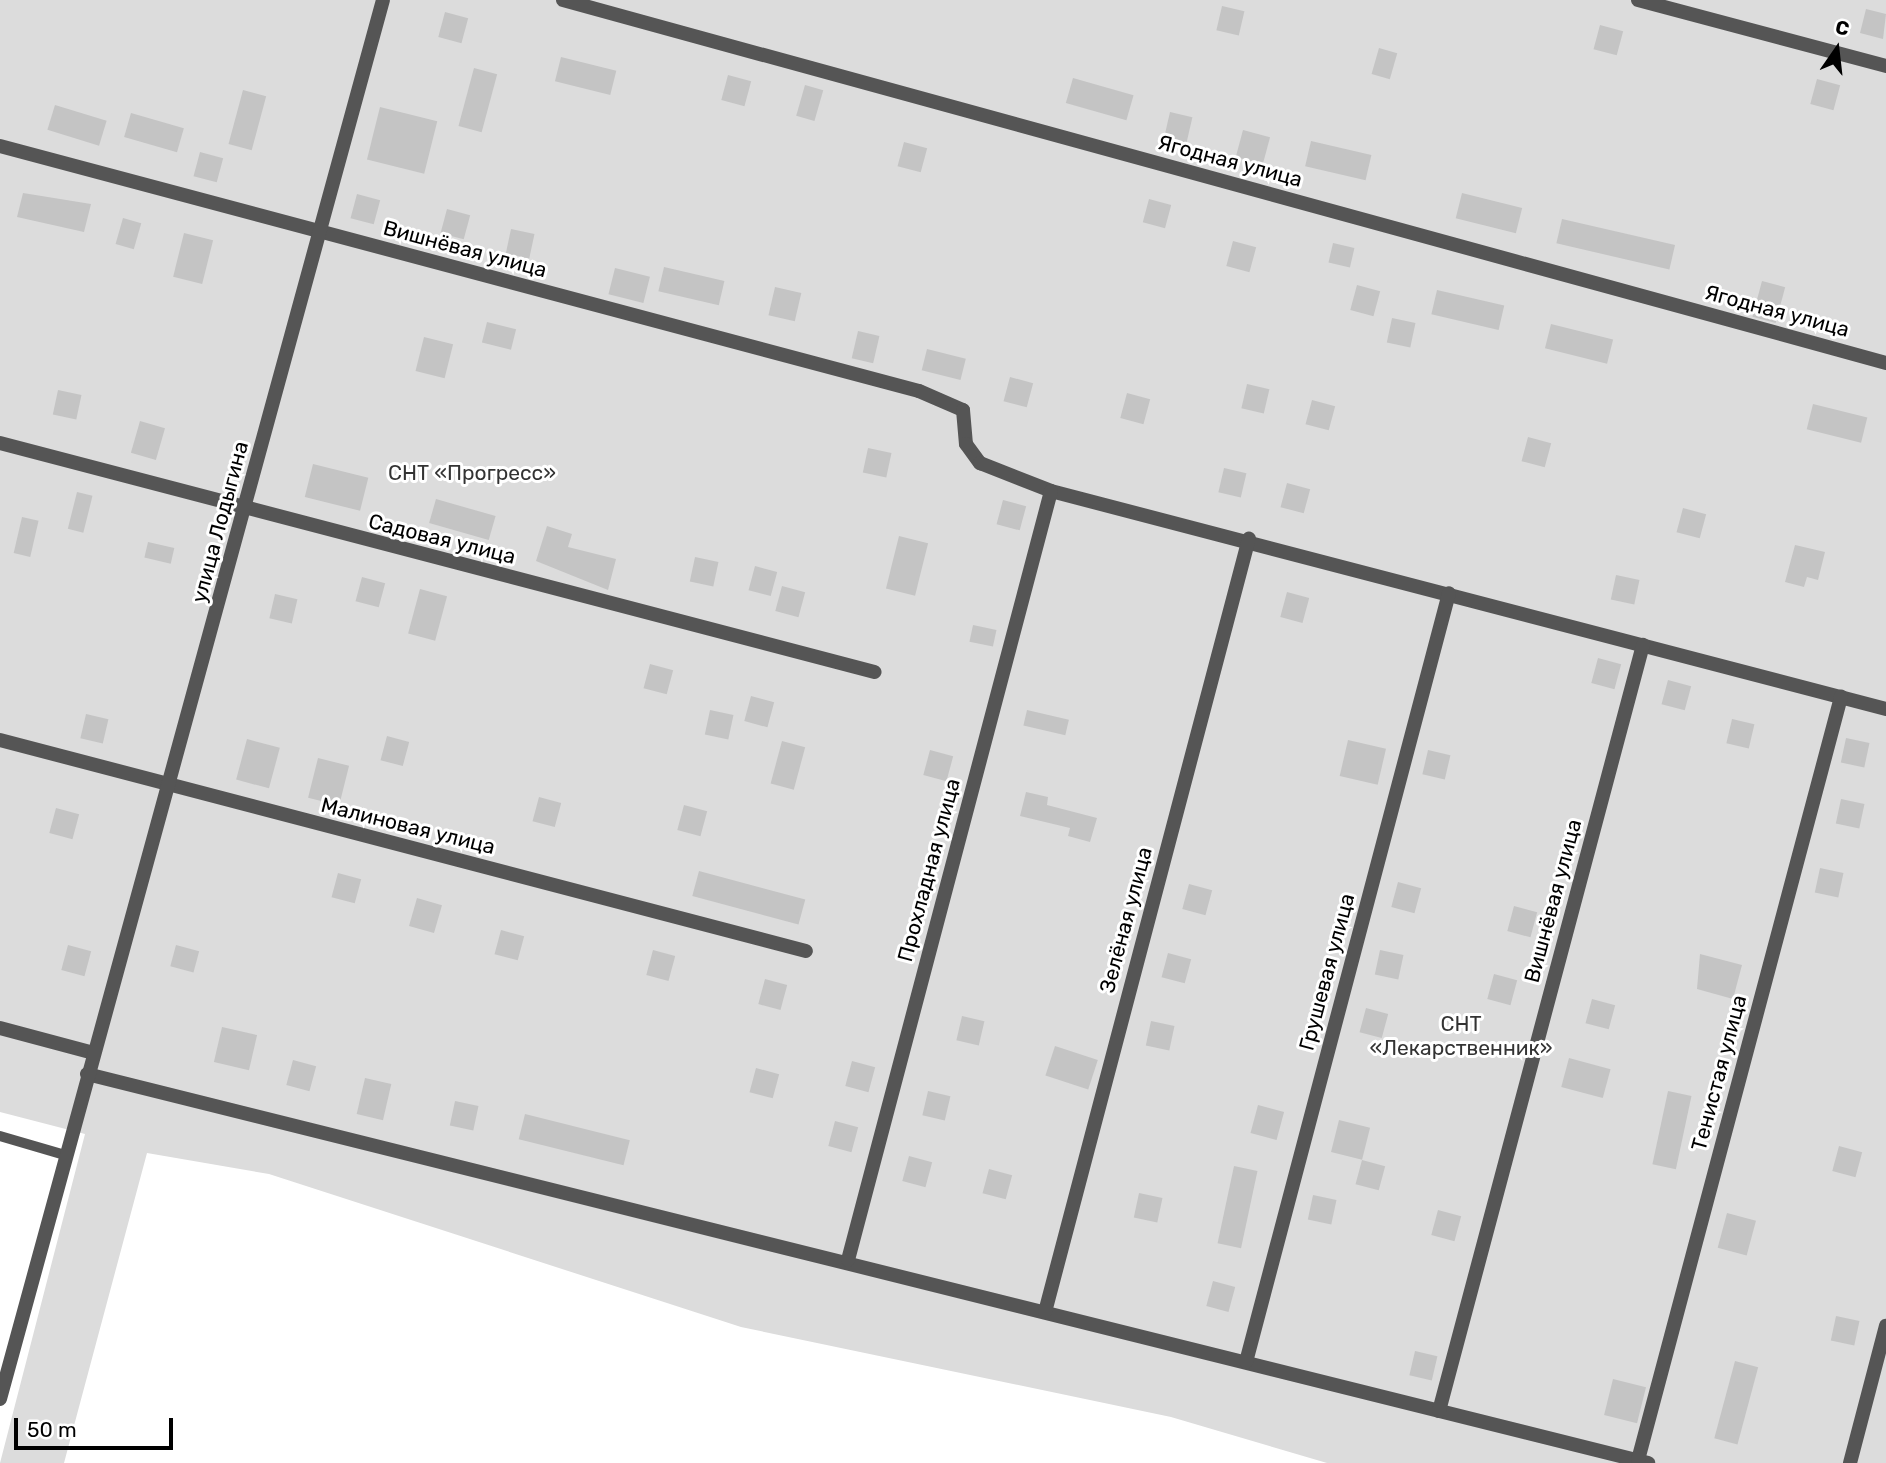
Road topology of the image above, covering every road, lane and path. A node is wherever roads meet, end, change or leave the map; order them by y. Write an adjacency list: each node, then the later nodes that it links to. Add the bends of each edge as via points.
1 (383, 0): 6 (street, улица Лодыгина)
2 (563, 0): 7 (street, Ягодная улица)
3 (1638, 0): 4 (street)
4 (1886, 66)
5 (0, 146): 6 (street, Вишнёвая улица)
6 (321, 233): 9 (street, Вишнёвая улица, via 919,391 963,410 966,444 980,463); 10 (street, улица Лодыгина)
7 (1886, 363)
8 (0, 443): 10 (street, Садовая улица)
9 (1051, 491): 11 (street); 25 (street, Прохладная улица)
10 (244, 511): 14 (street, Садовая улица); 18 (street, улица Лодыгина)
11 (1249, 538): 12 (street); 26 (street, Зелёная улица)
12 (1449, 593): 13 (street); 28 (street, Грушевая улица)
13 (1643, 645): 15 (street); 30 (street, Вишнёвая улица)
14 (874, 671)
15 (1841, 697): 16 (street); 31 (street, Тенистая улица)
16 (1886, 709)
17 (0, 740): 18 (street, Малиновая улица)
18 (170, 787): 19 (street, Малиновая улица); 21 (street, улица Лодыгина)
19 (806, 951)
20 (0, 1028): 21 (street)
21 (93, 1053): 22 (street, улица Лодыгина)
22 (87, 1073): 24 (street, улица Лодыгина); 25 (street)
23 (0, 1136): 24 (lane)
24 (65, 1155): 29 (street)
25 (848, 1259): 26 (street)
26 (1045, 1312): 28 (street)
27 (1886, 1326): 32 (street)
28 (1245, 1362): 30 (street)
29 (0, 1399)
30 (1439, 1411): 31 (street)
31 (1643, 1462)
32 (1850, 1463)

